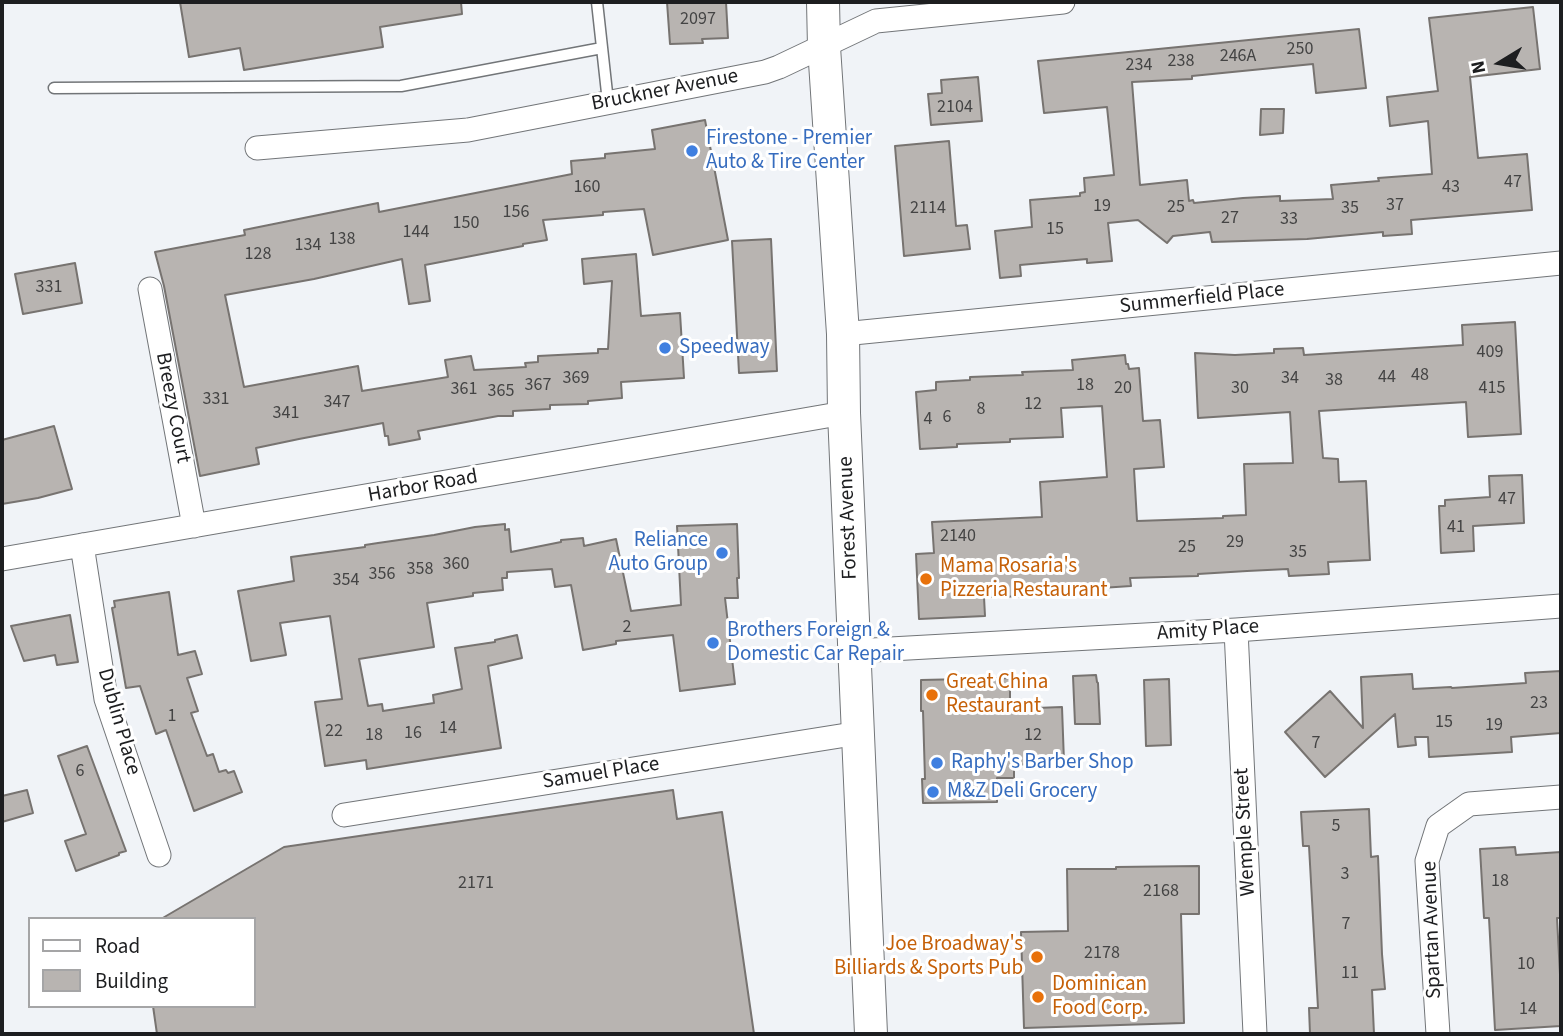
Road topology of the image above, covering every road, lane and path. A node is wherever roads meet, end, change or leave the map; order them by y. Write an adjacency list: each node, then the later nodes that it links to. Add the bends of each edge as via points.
1 (597, 2): 6 (lane)
2 (823, 2): 5 (main road, Forest Avenue)
3 (1063, 2): 4 (street, Bruckner Avenue)
4 (1000, 5): 5 (street, Bruckner Avenue, via 876,21)
5 (824, 47): 8 (street, Bruckner Avenue, via 765,72); 12 (main road, Forest Avenue)
6 (602, 48): 7 (lane, via 401,86); 8 (lane)
7 (54, 88)
8 (608, 102): 9 (street, Bruckner Avenue, via 468,130)
9 (257, 148)
10 (1561, 263): 12 (street, Summerfield Place)
11 (150, 289): 14 (street, Breezy Court)
12 (842, 334): 13 (main road, Forest Avenue)
13 (844, 413): 14 (street, Harbor Road); 19 (main road, Forest Avenue)
14 (194, 527): 15 (street, Harbor Road)
15 (82, 545): 16 (street, Harbor Road); 23 (street, Dublin Place, via 106,699)
16 (2, 559)
17 (1561, 606): 18 (street, Amity Place)
18 (1236, 630): 19 (street, Amity Place); 25 (street, Wemple Street)
19 (854, 651): 20 (main road, Forest Avenue)
20 (859, 733): 22 (street, Samuel Place); 24 (main road, Forest Avenue)
21 (1561, 797): 26 (street, Spartan Avenue, via 1469,804 1438,826 1427,860)
22 (344, 815)
23 (159, 855)
24 (871, 1034)
25 (1255, 1034)
26 (1438, 1034)

